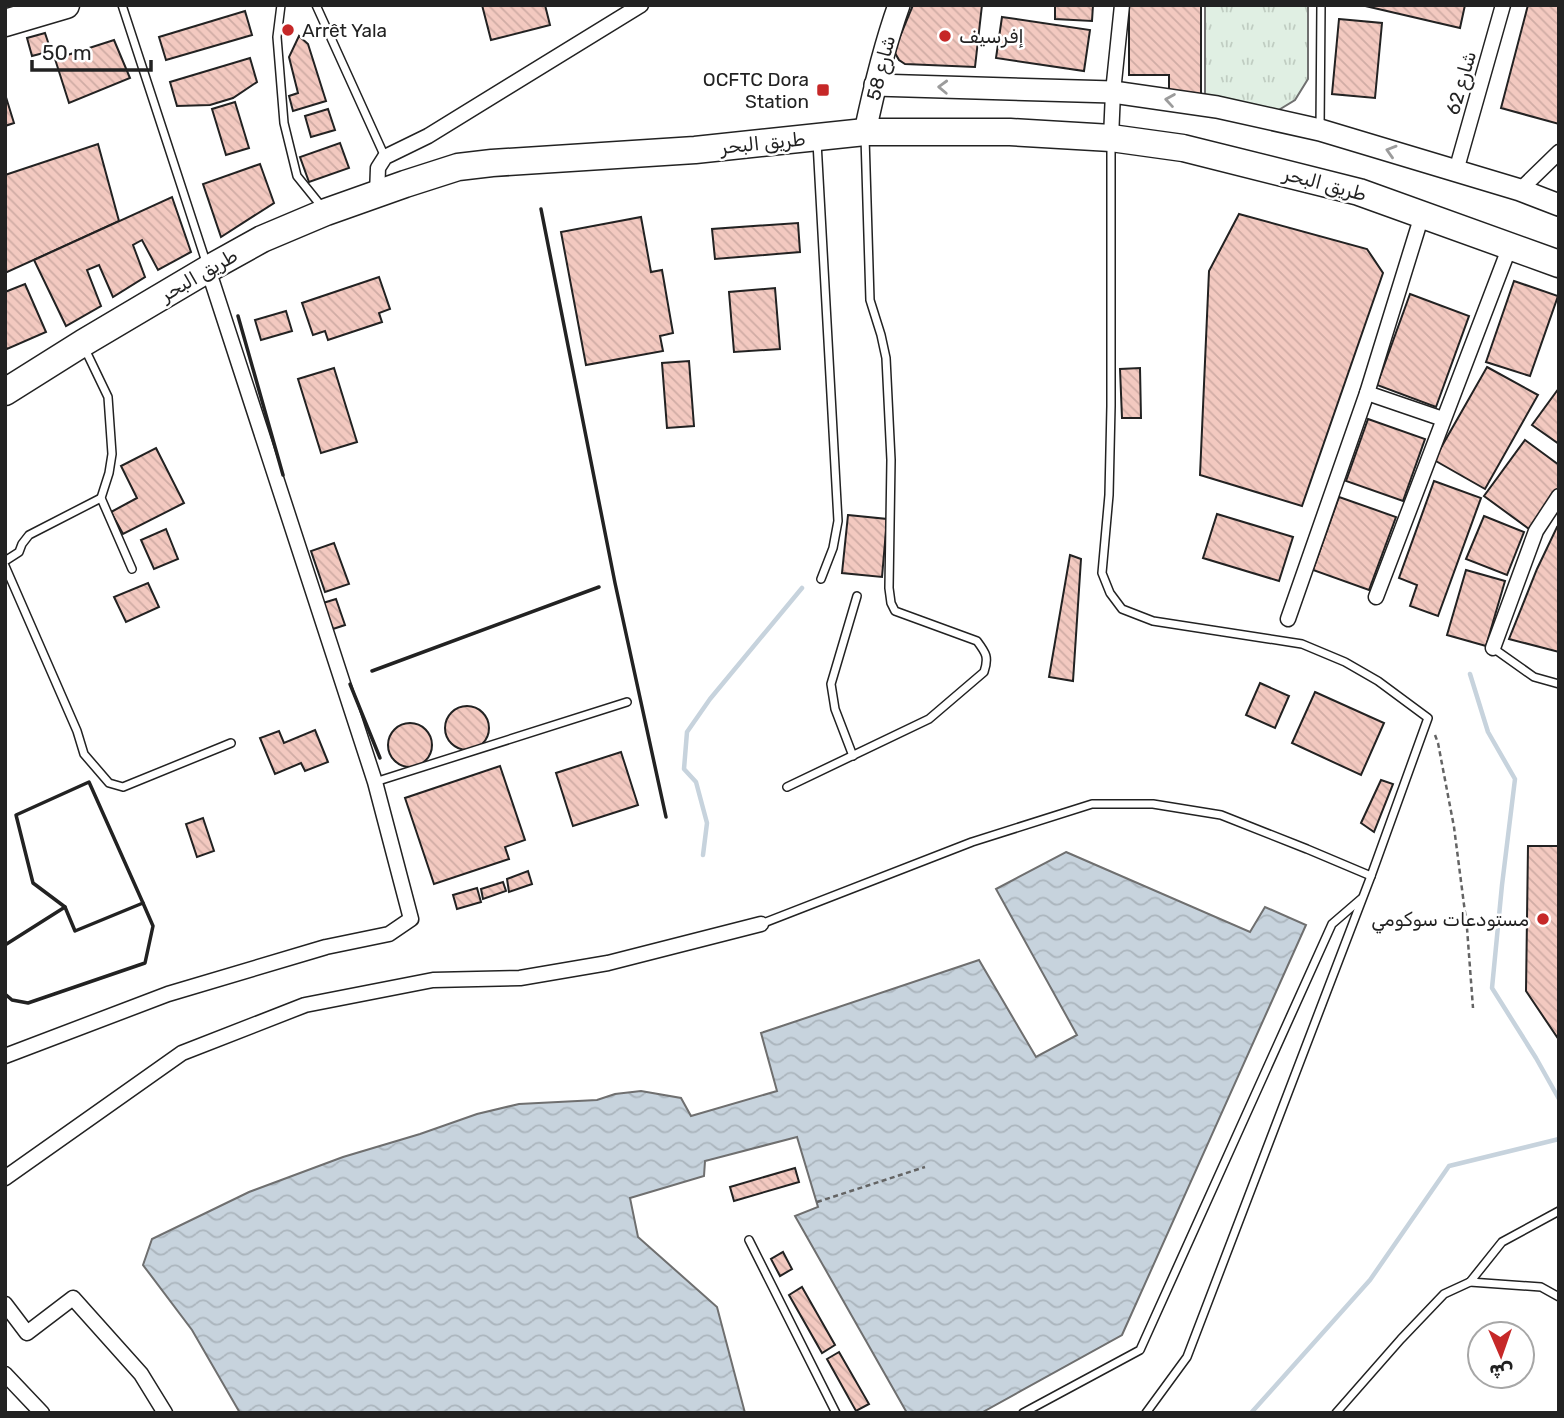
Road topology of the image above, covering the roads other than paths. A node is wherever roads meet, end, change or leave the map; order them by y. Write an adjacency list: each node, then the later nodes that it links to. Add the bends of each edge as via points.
1 (66, 5): 10 (highway)
2 (122, 5): 27 (lane)
3 (281, 5): 23 (lane, via 277,37 284,123 297,176)
4 (316, 5): 18 (lane)
5 (641, 5): 18 (street, via 428,136)
6 (899, 5): 11 (street, شارع 58)
7 (1122, 5): 12 (street)
8 (1321, 5): 13 (lane)
9 (1503, 5): 19 (street, شارع 62)
10 (5, 23)
11 (875, 85): 12 (street, one-way to 11); 14 (street, شارع 58)
12 (1112, 92): 13 (street, one-way to 12, via 1217,107); 16 (street)
13 (1320, 130): 19 (street, one-way to 13)
14 (865, 132): 15 (highway, طريق البحر); 16 (highway, طريق البحر, via 1010,132); 44 (lane, via 870,300 886,358 891,603 895,611 977,641 987,662 984,672 929,719)
15 (817, 138): 21 (highway, طريق البحر, via 458,167); 36 (lane, via 838,521)
16 (1111, 138): 24 (highway, طريق البحر, via 1263,167 1359,192); 47 (lane, via 1111,405 1102,573 1122,609 1153,621 1302,644 1378,681 1428,719)
17 (1559, 152): 20 (street)
18 (385, 157): 21 (street, via 377,168)
19 (1456, 171): 20 (street)
20 (1520, 190): 22 (street)
21 (376, 195): 23 (highway, طريق البحر)
22 (1559, 205)
23 (326, 212): 27 (highway, طريق البحر, via 262,239)
24 (1422, 215): 25 (highway, طريق البحر); 30 (street)
25 (1510, 246): 26 (highway, طريق البحر); 31 (street)
26 (1559, 264)
27 (208, 269): 28 (highway, طريق البحر); 45 (street)
28 (83, 343): 29 (highway, طريق البحر); 33 (lane, via 108,397 112,454)
29 (5, 392)
30 (1367, 393): 31 (street); 39 (street)
31 (1443, 419): 38 (street)
32 (1559, 496): 40 (street, via 1536,531)
33 (101, 498): 34 (lane, via 29,535); 35 (lane)
34 (5, 564): 43 (lane, via 84,754 109,783 123,787)
35 (132, 569)
36 (821, 579)
37 (857, 596): 44 (lane, via 831,684)
38 (1376, 597)
39 (1288, 619)
40 (1493, 648): 41 (lane, via 1534,677)
41 (1559, 684)
42 (627, 702): 45 (lane)
43 (231, 743)
44 (853, 756): 46 (lane)
45 (375, 782): 50 (street, via 411,919 389,934 326,947 168,994)
46 (787, 787)
47 (1371, 876): 48 (lane); 49 (lane, via 1221,815 1153,804 1092,804 972,842)
48 (1362, 899): 61 (lane, via 1332,924 1140,1350); 62 (lane, via 1187,1357)
49 (761, 924): 51 (street, via 608,963 520,978 433,980 305,1005 182,1053)
50 (5, 1056)
51 (5, 1178)
52 (1559, 1212): 54 (lane, via 1502,1242)
53 (749, 1240): 60 (lane)
54 (1470, 1282): 55 (lane, via 1541,1287); 63 (lane, via 1444,1294)
55 (1559, 1297)
56 (5, 1304): 59 (street, via 27,1333 73,1298 141,1374)
57 (5, 1374): 58 (street)
58 (42, 1413)
59 (166, 1413)
60 (836, 1413)
61 (1023, 1413)
62 (1146, 1413)
63 (1336, 1413)

